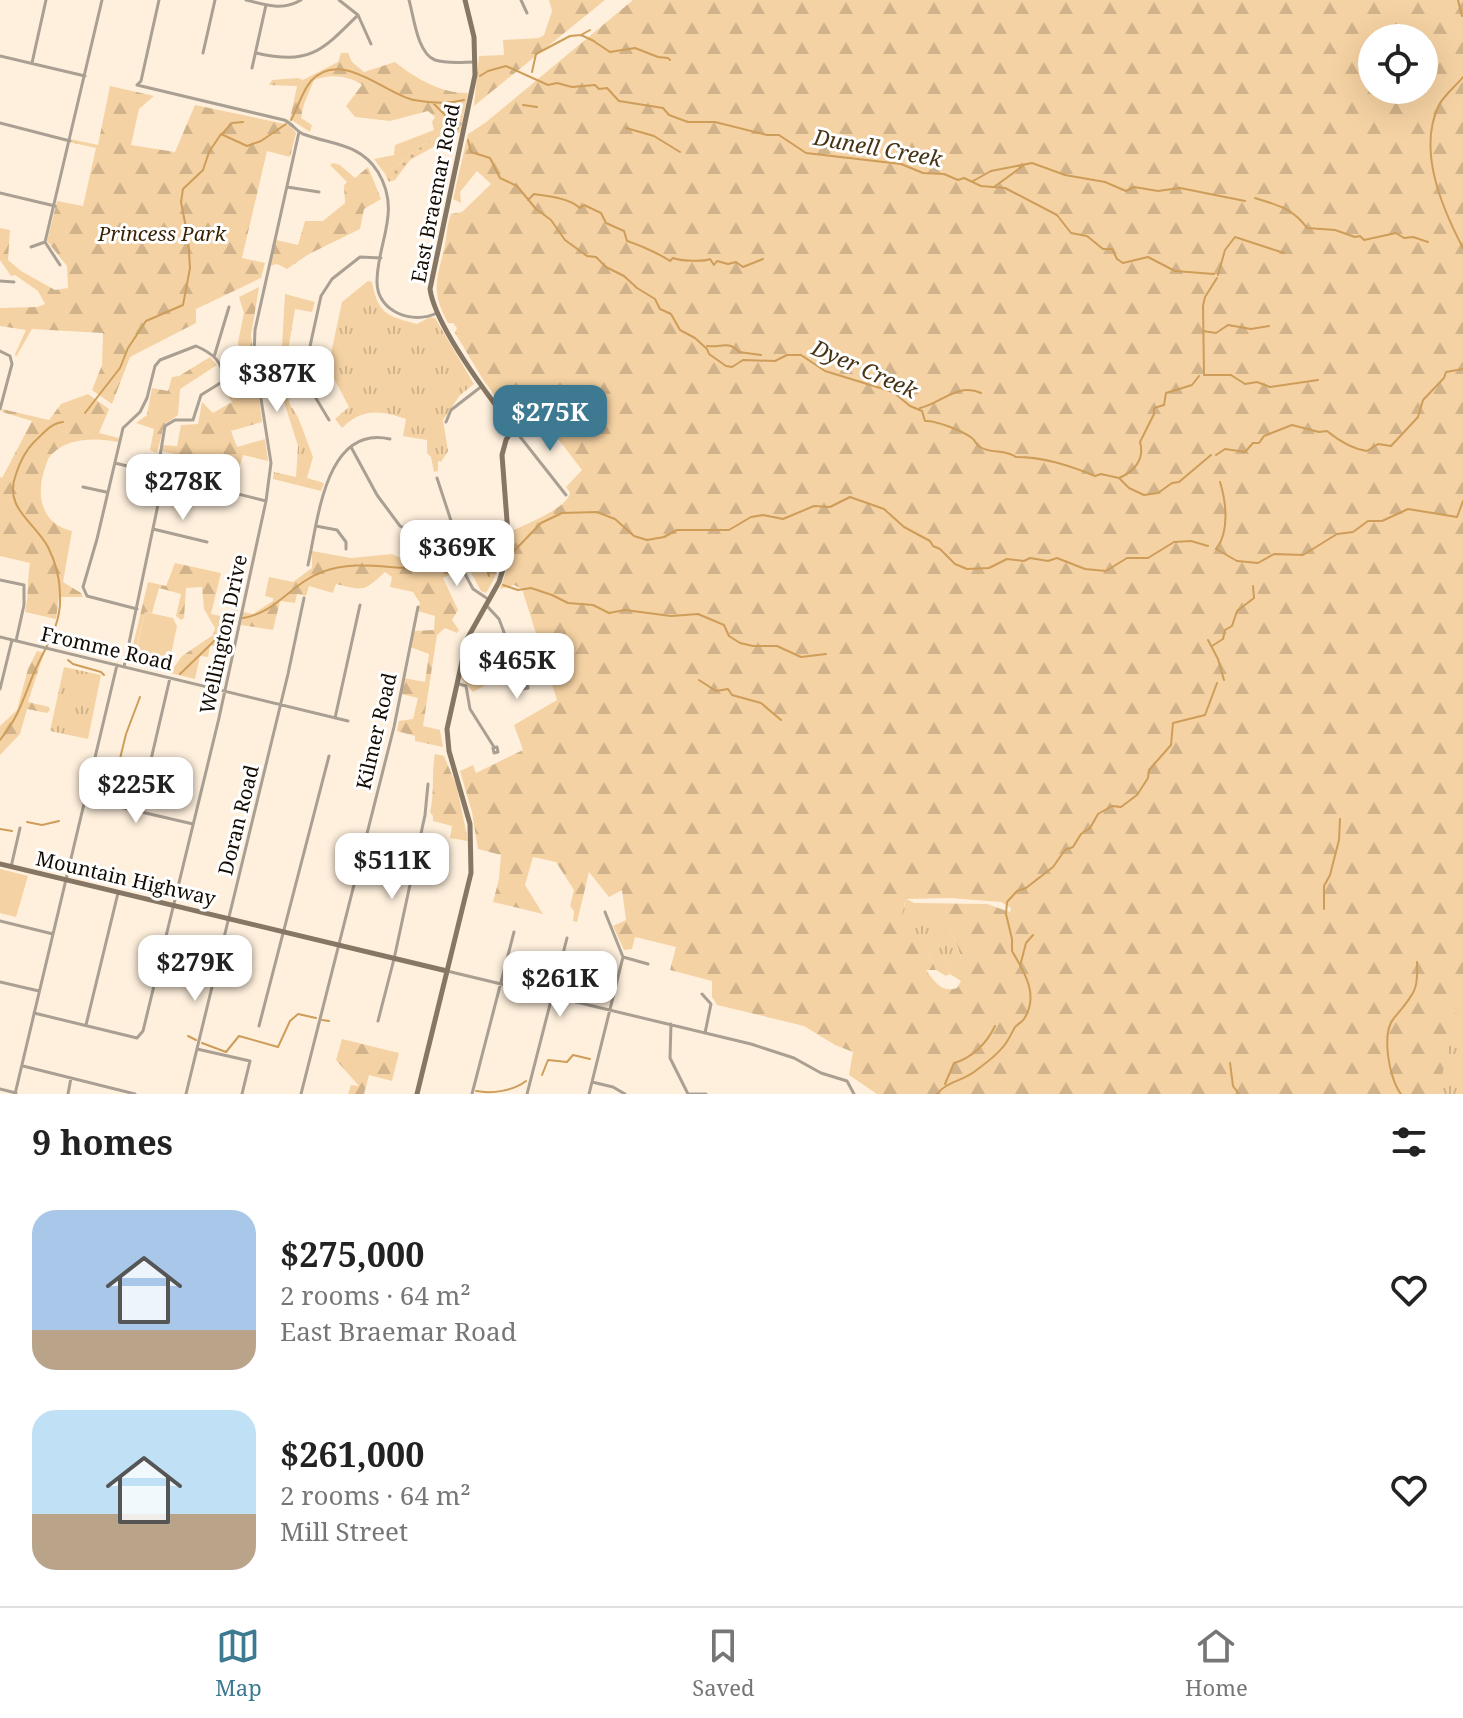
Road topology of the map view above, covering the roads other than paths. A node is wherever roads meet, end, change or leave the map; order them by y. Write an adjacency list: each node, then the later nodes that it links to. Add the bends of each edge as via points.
1 (46, 0): 19 (street)
2 (102, 0): 21 (street)
3 (159, 0): 23 (street, via 137,85 284,120)
4 (215, 0): 15 (street)
5 (246, 0): 11 (street)
6 (301, 0): 11 (street, via 287,7)
7 (339, 0): 13 (street)
8 (409, 0): 18 (street, via 429,56)
9 (465, 0): 18 (street, East Braemar Road)
10 (521, 0): 12 (street)
11 (266, 5): 16 (street)
12 (527, 13)
13 (358, 15): 14 (street); 16 (street, via 326,46 298,57)
14 (371, 44)
15 (203, 53)
16 (256, 53): 20 (street)
17 (0, 56): 19 (street)
18 (475, 62): 36 (street, East Braemar Road, via 431,275)
19 (32, 63): 21 (street)
20 (252, 68)
21 (85, 76): 24 (street)
22 (0, 123): 24 (street)
23 (299, 132): 25 (street, Wellington Drive); 31 (street, via 352,147 379,174 389,213)
24 (70, 141): 28 (street)
25 (287, 187): 26 (street); 53 (street, Wellington Drive, via 255,330 271,463)
26 (319, 192)
27 (0, 193): 28 (street)
28 (55, 206): 29 (street)
29 (45, 242): 30 (street); 32 (street)
30 (31, 247)
31 (381, 258): 36 (street, via 377,281 387,306 417,319); 41 (street, via 360,257 332,279 321,296 307,360 311,390)
32 (60, 265)
33 (0, 281): 34 (street)
34 (14, 282)
35 (229, 307): 38 (street)
36 (437, 313): 39 (street, East Braemar Road)
37 (0, 351): 40 (street, via 12,364)
38 (214, 357): 46 (street, via 191,347 160,360 140,412 123,428); 47 (street, via 222,382 201,395 193,420 165,426)
39 (482, 386): 42 (street, via 451,410); 43 (street, East Braemar Road)
40 (0, 409)
41 (329, 420)
42 (446, 422)
43 (513, 428): 52 (street, East Braemar Road); 62 (street, via 502,455 507,554)
44 (390, 439): 45 (street, via 374,436)
45 (351, 447): 54 (street, via 332,470); 58 (street, via 400,526)
46 (115, 463): 47 (street); 51 (street)
47 (157, 474): 48 (street)
48 (164, 476): 53 (street); 55 (street)
49 (437, 478): 58 (street, via 458,542)
50 (83, 487): 51 (street)
51 (107, 492): 65 (street, via 83,593)
52 (566, 495)
53 (266, 501): 74 (street, Wellington Drive)
54 (316, 526): 57 (street, via 337,530); 59 (street)
55 (153, 529): 56 (street); 65 (street)
56 (207, 542)
57 (346, 549)
58 (454, 553): 62 (street, via 473,589)
59 (308, 565)
60 (0, 580): 67 (street, via 24,585)
61 (304, 598): 75 (street, Doran Road)
62 (487, 602): 71 (street, via 467,639); 72 (street, via 499,619)
63 (360, 605): 76 (street)
64 (418, 607): 97 (street, Kilmer Road, via 394,727)
65 (137, 609): 69 (street)
66 (0, 637): 67 (street, Fromme Road)
67 (14, 640): 68 (street, Fromme Road); 73 (street)
68 (117, 665): 69 (street, Fromme Road); 81 (street)
69 (124, 667): 70 (street, Fromme Road)
70 (170, 678): 74 (street, Fromme Road); 82 (street)
71 (455, 683): 78 (street, via 466,686 470,709); 101 (street, via 448,745 468,814 472,850)
72 (523, 683)
73 (0, 689)
74 (225, 691): 75 (street, Fromme Road); 83 (street, Wellington Drive)
75 (281, 704): 76 (street, Fromme Road); 91 (street, Doran Road)
76 (335, 718): 77 (street, Fromme Road)
77 (348, 721)
78 (494, 747)
79 (329, 756): 93 (street)
80 (428, 784): 99 (street)
81 (85, 799): 82 (street); 87 (street)
82 (139, 811): 83 (street)
83 (193, 824): 89 (street, Wellington Drive)
84 (20, 828): 86 (street)
85 (0, 864): 86 (street, Mountain Highway)
86 (11, 867): 87 (street, Mountain Highway)
87 (66, 880): 88 (street, Mountain Highway); 95 (street)
88 (118, 893): 89 (street, Mountain Highway); 111 (street)
89 (173, 906): 91 (street, Mountain Highway); 111 (street, Wellington Drive, via 139,1038)
90 (605, 912): 98 (street)
91 (230, 920): 93 (street, Mountain Highway); 114 (street, Doran Road)
92 (0, 921): 95 (street)
93 (283, 932): 97 (street, Mountain Highway); 112 (street)
94 (514, 932): 103 (street)
95 (53, 934): 104 (street)
96 (567, 938): 106 (street)
97 (337, 944): 99 (street, Mountain Highway); 124 (street, Kilmer Road)
98 (623, 957): 100 (street); 107 (street)
99 (394, 959): 101 (street, Mountain Highway); 109 (street)
100 (648, 964)
101 (447, 971): 103 (street, Mountain Highway); 125 (street)
102 (0, 982): 104 (street)
103 (500, 983): 106 (street, Mountain Highway); 126 (street)
104 (40, 991): 108 (street)
105 (702, 994): 113 (street, via 711,1004)
106 (552, 996): 107 (street, Mountain Highway); 127 (street)
107 (610, 1009): 110 (street, Mountain Highway); 117 (street)
108 (34, 1013): 111 (street); 115 (street)
109 (378, 1021)
110 (671, 1024): 113 (street, Mountain Highway); 130 (street, via 670,1058)
111 (86, 1026)
112 (259, 1026)
113 (705, 1033): 132 (street, Mountain Highway, via 794,1058 847,1081)
114 (197, 1049): 122 (street, Doran Road); 123 (street, via 250,1061)
115 (22, 1066): 116 (street); 119 (street)
116 (71, 1078): 120 (street); 121 (street)
117 (592, 1082): 128 (street); 129 (street)
118 (0, 1089): 119 (street)
119 (15, 1093)
120 (68, 1094)
121 (135, 1094)
122 (186, 1094)
123 (242, 1094)
124 (301, 1094)
125 (417, 1094)
126 (472, 1094)
127 (527, 1094)
128 (589, 1094)
129 (625, 1094)
130 (689, 1094): 131 (street)
131 (706, 1094)
132 (854, 1094)

